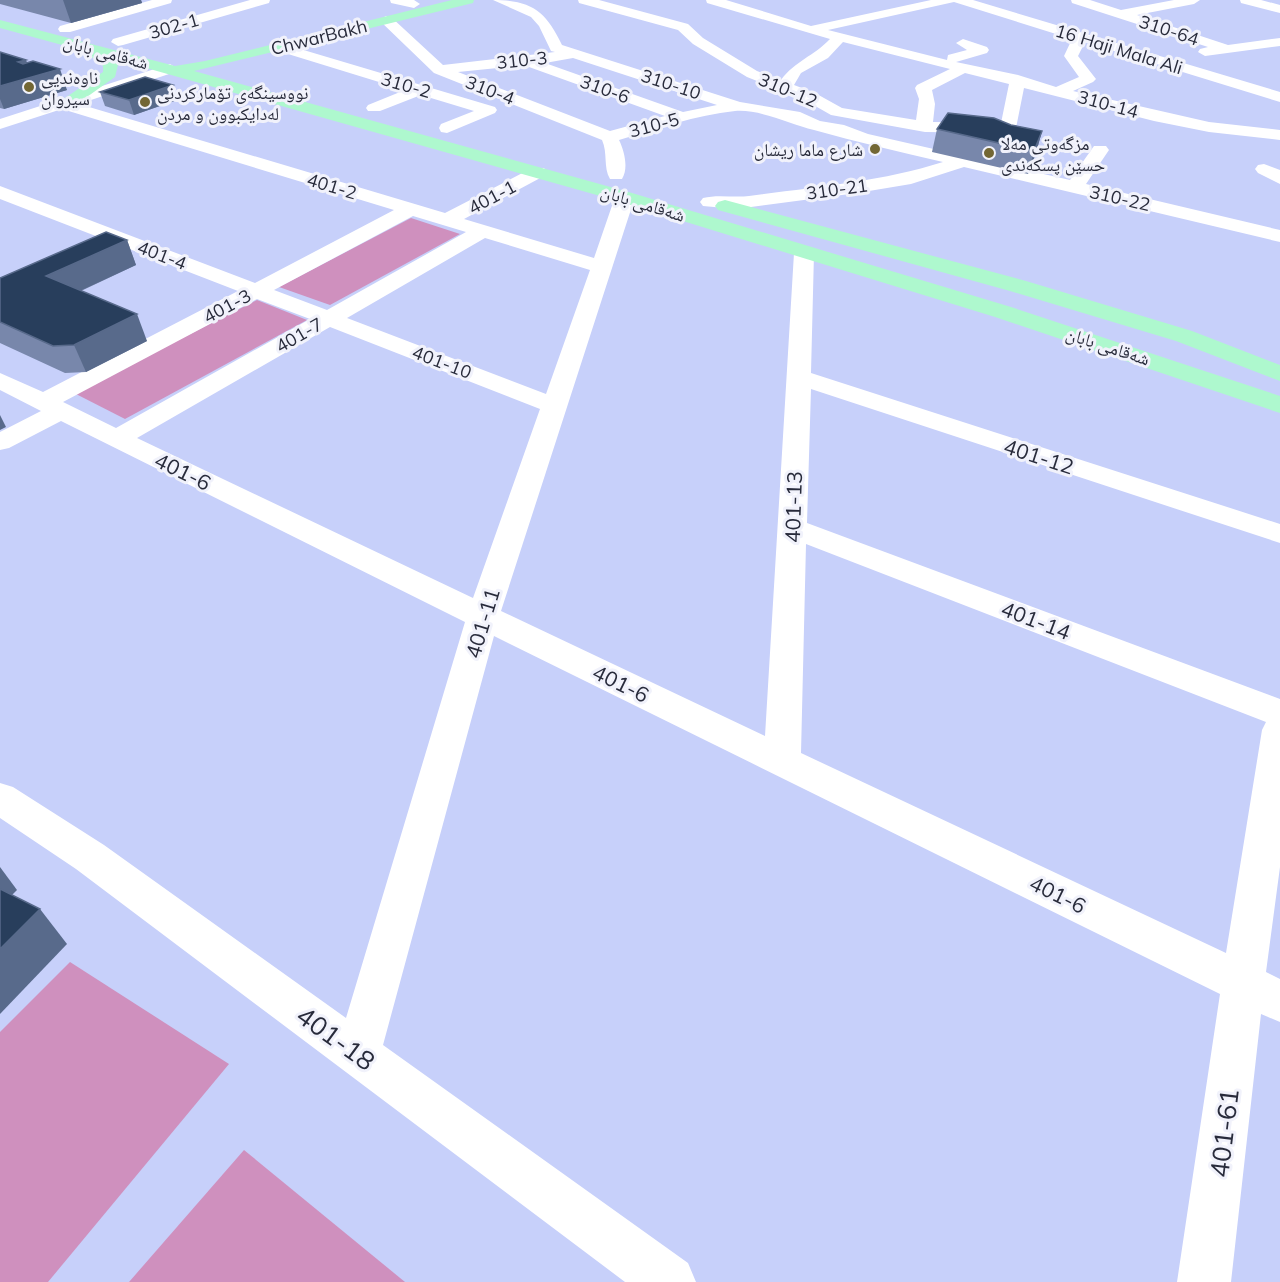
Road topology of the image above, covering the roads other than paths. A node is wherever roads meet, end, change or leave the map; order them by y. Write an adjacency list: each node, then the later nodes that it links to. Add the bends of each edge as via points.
1 (264, 0): 28 (street, 302-1)
2 (396, 0): 14 (street)
3 (433, 0): 14 (main road)
4 (468, 0): 22 (main road, ChwarBakh)
5 (500, 0): 21 (street)
6 (712, 0): 25 (street, 310-14)
7 (949, 0): 17 (street)
8 (959, 0): 27 (street, 16 Haji Mala Ali)
9 (1077, 0): 20 (street, 310-64)
10 (1194, 0): 20 (street)
11 (1246, 0): 16 (street)
12 (159, 1): 24 (street)
13 (861, 3): 17 (street)
14 (414, 4): 30 (main road)
15 (595, 4): 47 (street, 310-12, via 682,27 752,74)
16 (1280, 9)
17 (888, 12): 25 (street)
18 (559, 13): 21 (street)
19 (0, 14): 24 (main road, شەقامی بابان)
20 (1120, 14): 35 (street, 310-64)
21 (537, 15): 36 (street, 310-10, via 556,48)
22 (386, 20): 32 (main road, ChwarBakh); 44 (street, 310-4)
23 (0, 24): 33 (main road, شەقامی بابان)
24 (65, 29): 28 (main road, شەقامی بابان)
25 (811, 30): 26 (street, 310-14)
26 (840, 37): 38 (street, 310-14); 47 (street, via 823,55 796,70)
27 (1080, 38): 37 (street, 16 Haji Mala Ali); 49 (street, via 1071,56 1088,80)
28 (118, 42): 40 (main road, شەقامی بابان)
29 (1280, 42): 35 (street)
30 (261, 43): 34 (main road); 40 (main road)
31 (963, 43): 38 (street, 310-14, via 982,50)
32 (278, 47): 40 (main road, ChwarBakh); 43 (main road, via 261,55); 46 (street, 310-2)
33 (89, 48): 42 (main road, شەقامی بابان); 51 (main road, via 111,65 110,74)
34 (215, 48)
35 (1227, 49): 37 (street)
36 (573, 54): 39 (street, 310-3); 52 (street, 310-10)
37 (1153, 59): 50 (street, 16 Haji Mala Ali)
38 (939, 61): 41 (street, 310-14)
39 (528, 62): 44 (street, 310-3); 55 (street, 310-6)
40 (198, 63): 42 (main road, ChwarBakh); 53 (main road, شەقامی بابان)
41 (964, 68): 45 (street, 310-14); 57 (street, via 923,88 929,100)
42 (170, 69): 51 (street); 63 (main road, شەقامی بابان)
43 (254, 69)
44 (439, 70): 46 (street, 310-3); 60 (street, 310-4)
45 (1018, 80): 49 (street, 310-14); 57 (street, 310-12, via 1008,128)
46 (401, 84): 48 (street, 310-2)
47 (785, 86): 54 (street, 310-12)
48 (421, 89): 53 (street); 58 (street, 310-2, via 489,110)
49 (1060, 91): 59 (street, 310-14, via 1181,122)
50 (1277, 95)
51 (67, 102): 56 (street); 71 (street, 401-2)
52 (738, 106): 55 (street, 310-5); 61 (street, 310-10, via 794,116)
53 (374, 108): 58 (main road, شەقامی بابان)
54 (837, 112): 57 (street, 310-12); 61 (street, 310-22, via 838,130)
55 (682, 117): 60 (street, 310-5)
56 (0, 124)
57 (925, 126)
58 (447, 128): 63 (main road, شەقامی بابان)
59 (1276, 136)
60 (609, 137): 66 (street, 310-5)
61 (863, 138): 64 (street, 310-22)
62 (1100, 150): 67 (street)
63 (537, 158): 66 (main road, شەقامی بابان); 72 (street, 401-1)
64 (961, 162): 67 (street, 310-22); 70 (street, 310-21, via 911,178 857,187 736,203)
65 (594, 169): 66 (main road, شەقامی بابان)
66 (626, 184): 75 (main road, شەقامی بابان); 76 (street, 401-11)
67 (1074, 187): 73 (street, 310-22)
68 (0, 192): 77 (street, 401-4)
69 (689, 196): 70 (main road, شەقامی بابان)
70 (710, 201): 79 (main road, شەقامی بابان, via 1184,336)
71 (410, 210): 72 (street, 401-2); 77 (street, 401-3)
72 (446, 221): 74 (street, 401-2)
73 (1277, 231)
74 (481, 232): 76 (street, 401-2); 78 (street, 401-7)
75 (804, 253): 80 (street, 401-13); 82 (main road, شەقامی بابان, via 1003,312)
76 (603, 267): 84 (street, 401-11)
77 (256, 291): 78 (street, 401-4); 83 (street, 401-3)
78 (329, 318): 84 (street, 401-10); 85 (street, 401-7)
79 (1280, 374)
80 (798, 377): 87 (street, 401-13); 88 (street, 401-12)
81 (0, 380): 83 (street, 401-6)
82 (1280, 405)
83 (53, 406): 85 (street, 401-6); 86 (street, 401-3)
84 (555, 406): 89 (street, 401-11)
85 (118, 438): 89 (street, 401-6)
86 (0, 442)
87 (792, 528): 90 (street, 401-14); 92 (street, 401-13)
88 (1280, 534)
89 (483, 616): 92 (street, 401-6); 95 (street, 401-11)
90 (1280, 713)
91 (1280, 730): 94 (street, 401-61)
92 (782, 761): 94 (street, 401-6)
93 (0, 798): 95 (street, 401-18, via 90,857)
94 (1261, 992): 97 (street, 401-61)
95 (358, 1054): 96 (street, 401-18)
96 (669, 1282)
97 (1204, 1282)

